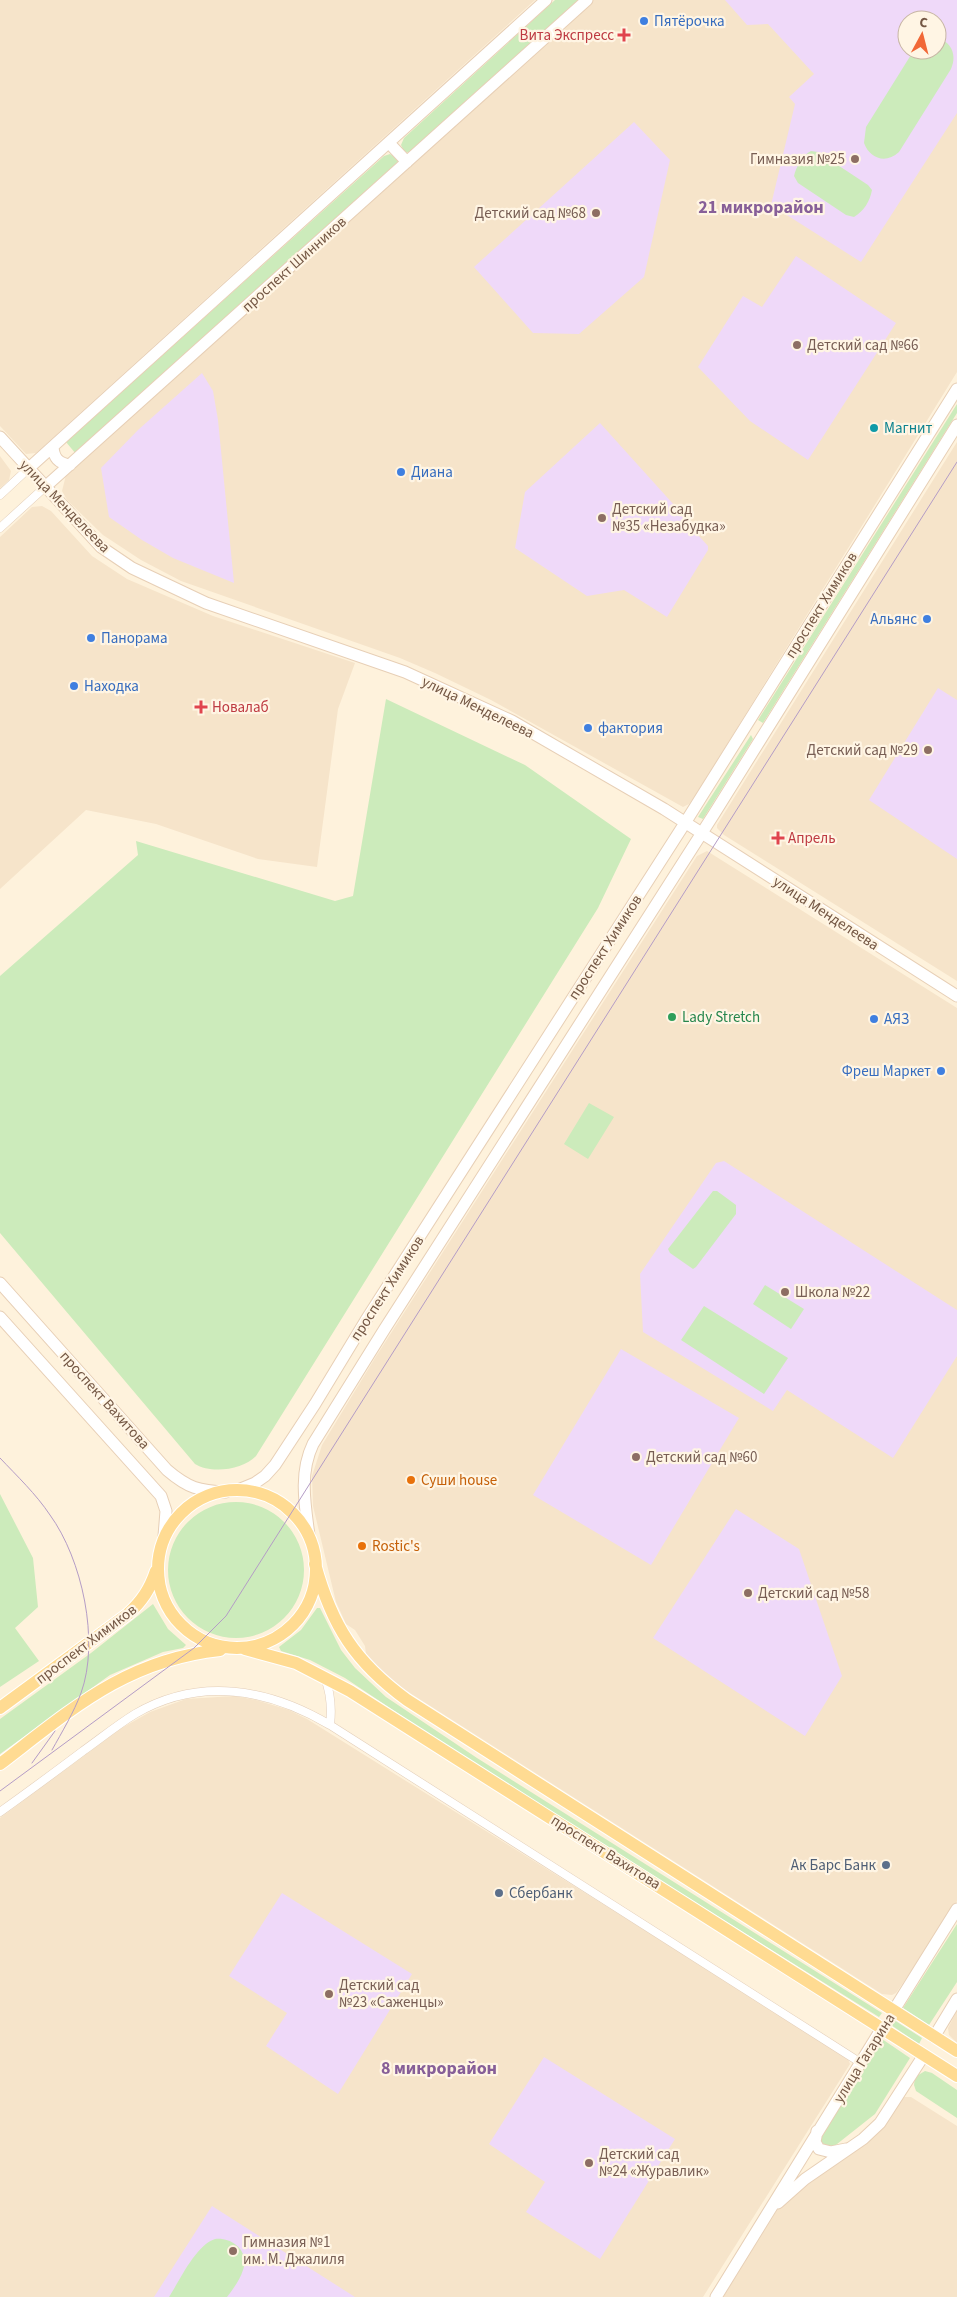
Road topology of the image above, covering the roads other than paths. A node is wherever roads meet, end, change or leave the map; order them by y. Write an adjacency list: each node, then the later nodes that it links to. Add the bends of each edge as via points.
1 (546, 0): 3 (main road, проспект Шинников)
2 (587, 0): 4 (main road, проспект Шинников)
3 (389, 143): 4 (main road); 8 (main road, проспект Шинников)
4 (407, 162): 9 (main road, проспект Шинников)
5 (957, 389): 14 (main road, проспект Химиков)
6 (957, 425): 15 (main road, проспект Химиков)
7 (0, 437): 10 (main road, улица Менделеева)
8 (53, 447): 9 (main road, via 54,457 61,464); 10 (main road, проспект Шинников)
9 (70, 466): 11 (main road, проспект Шинников)
10 (28, 468): 11 (main road, улица Менделеева); 12 (street, проспект Шинников)
11 (45, 487): 13 (street, проспект Шинников); 16 (main road, улица Менделеева, via 101,547 132,568 206,603 355,653 438,686 512,721)
12 (0, 495)
13 (0, 528)
14 (737, 738): 15 (main road, via 747,730 755,730 758,735); 16 (main road, проспект Химиков)
15 (754, 752): 17 (main road, проспект Химиков)
16 (685, 823): 17 (main road, улица Менделеева); 19 (main road, проспект Химиков)
17 (702, 834): 18 (main road, улица Менделеева); 20 (main road, проспект Химиков)
18 (957, 996)
19 (555, 1025): 20 (main road); 23 (main road, проспект Химиков, via 275,1465 260,1480)
20 (572, 1034): 24 (main road, проспект Химиков, via 313,1444 304,1475)
21 (0, 1283): 23 (main road, проспект Вахитова, via 167,1470 187,1486)
22 (0, 1317): 25 (main road, проспект Вахитова, via 161,1496 166,1511)
23 (232, 1491): 24 (main road, проспект Вахитова, via 260,1494 283,1505 296,1516); 25 (main road, проспект Вахитова, via 203,1498 191,1505)
24 (309, 1535): 26 (main road, проспект Вахитова)
25 (164, 1536): 27 (main road, проспект Вахитова)
26 (315, 1564): 29 (main road, проспект Вахитова, via 313,1587 300,1619 285,1633); 37 (main road, проспект Вахитова, via 342,1633 357,1656 386,1685)
27 (157, 1568): 28 (main road, проспект Вахитова, via 160,1590 177,1621 202,1641); 31 (main road, проспект Химиков, via 150,1587 135,1608)
28 (230, 1648): 29 (main road, проспект Вахитова); 33 (main road, via 175,1658 114,1682)
29 (245, 1649): 30 (main road, проспект Вахитова, via 296,1663)
30 (324, 1676): 32 (street, via 330,1691); 38 (main road, проспект Вахитова)
31 (0, 1708)
32 (330, 1725): 34 (street, via 293,1705 258,1695 210,1691 184,1695 136,1714); 42 (street)
33 (0, 1764)
34 (0, 1812)
35 (956, 1910): 37 (main road, улица Гагарина)
36 (957, 1998): 39 (main road, улица Гагарина)
37 (894, 2010): 38 (main road, улица Гагарина); 39 (main road, проспект Вахитова)
38 (882, 2028): 41 (main road, проспект Вахитова); 42 (main road, улица Гагарина)
39 (934, 2037): 40 (main road, проспект Вахитова); 41 (main road, улица Гагарина)
40 (957, 2051)
41 (924, 2055): 43 (main road, проспект Вахитова); 45 (main road, улица Гагарина, via 880,2123)
42 (861, 2063): 44 (main road, улица Гагарина)
43 (957, 2076)
44 (818, 2130): 45 (main road, via 815,2142 819,2149 831,2152); 46 (main road, улица Гагарина)
45 (851, 2148): 46 (main road, улица Гагарина, via 805,2179)
46 (773, 2208): 47 (main road, улица Гагарина)
47 (716, 2297)

